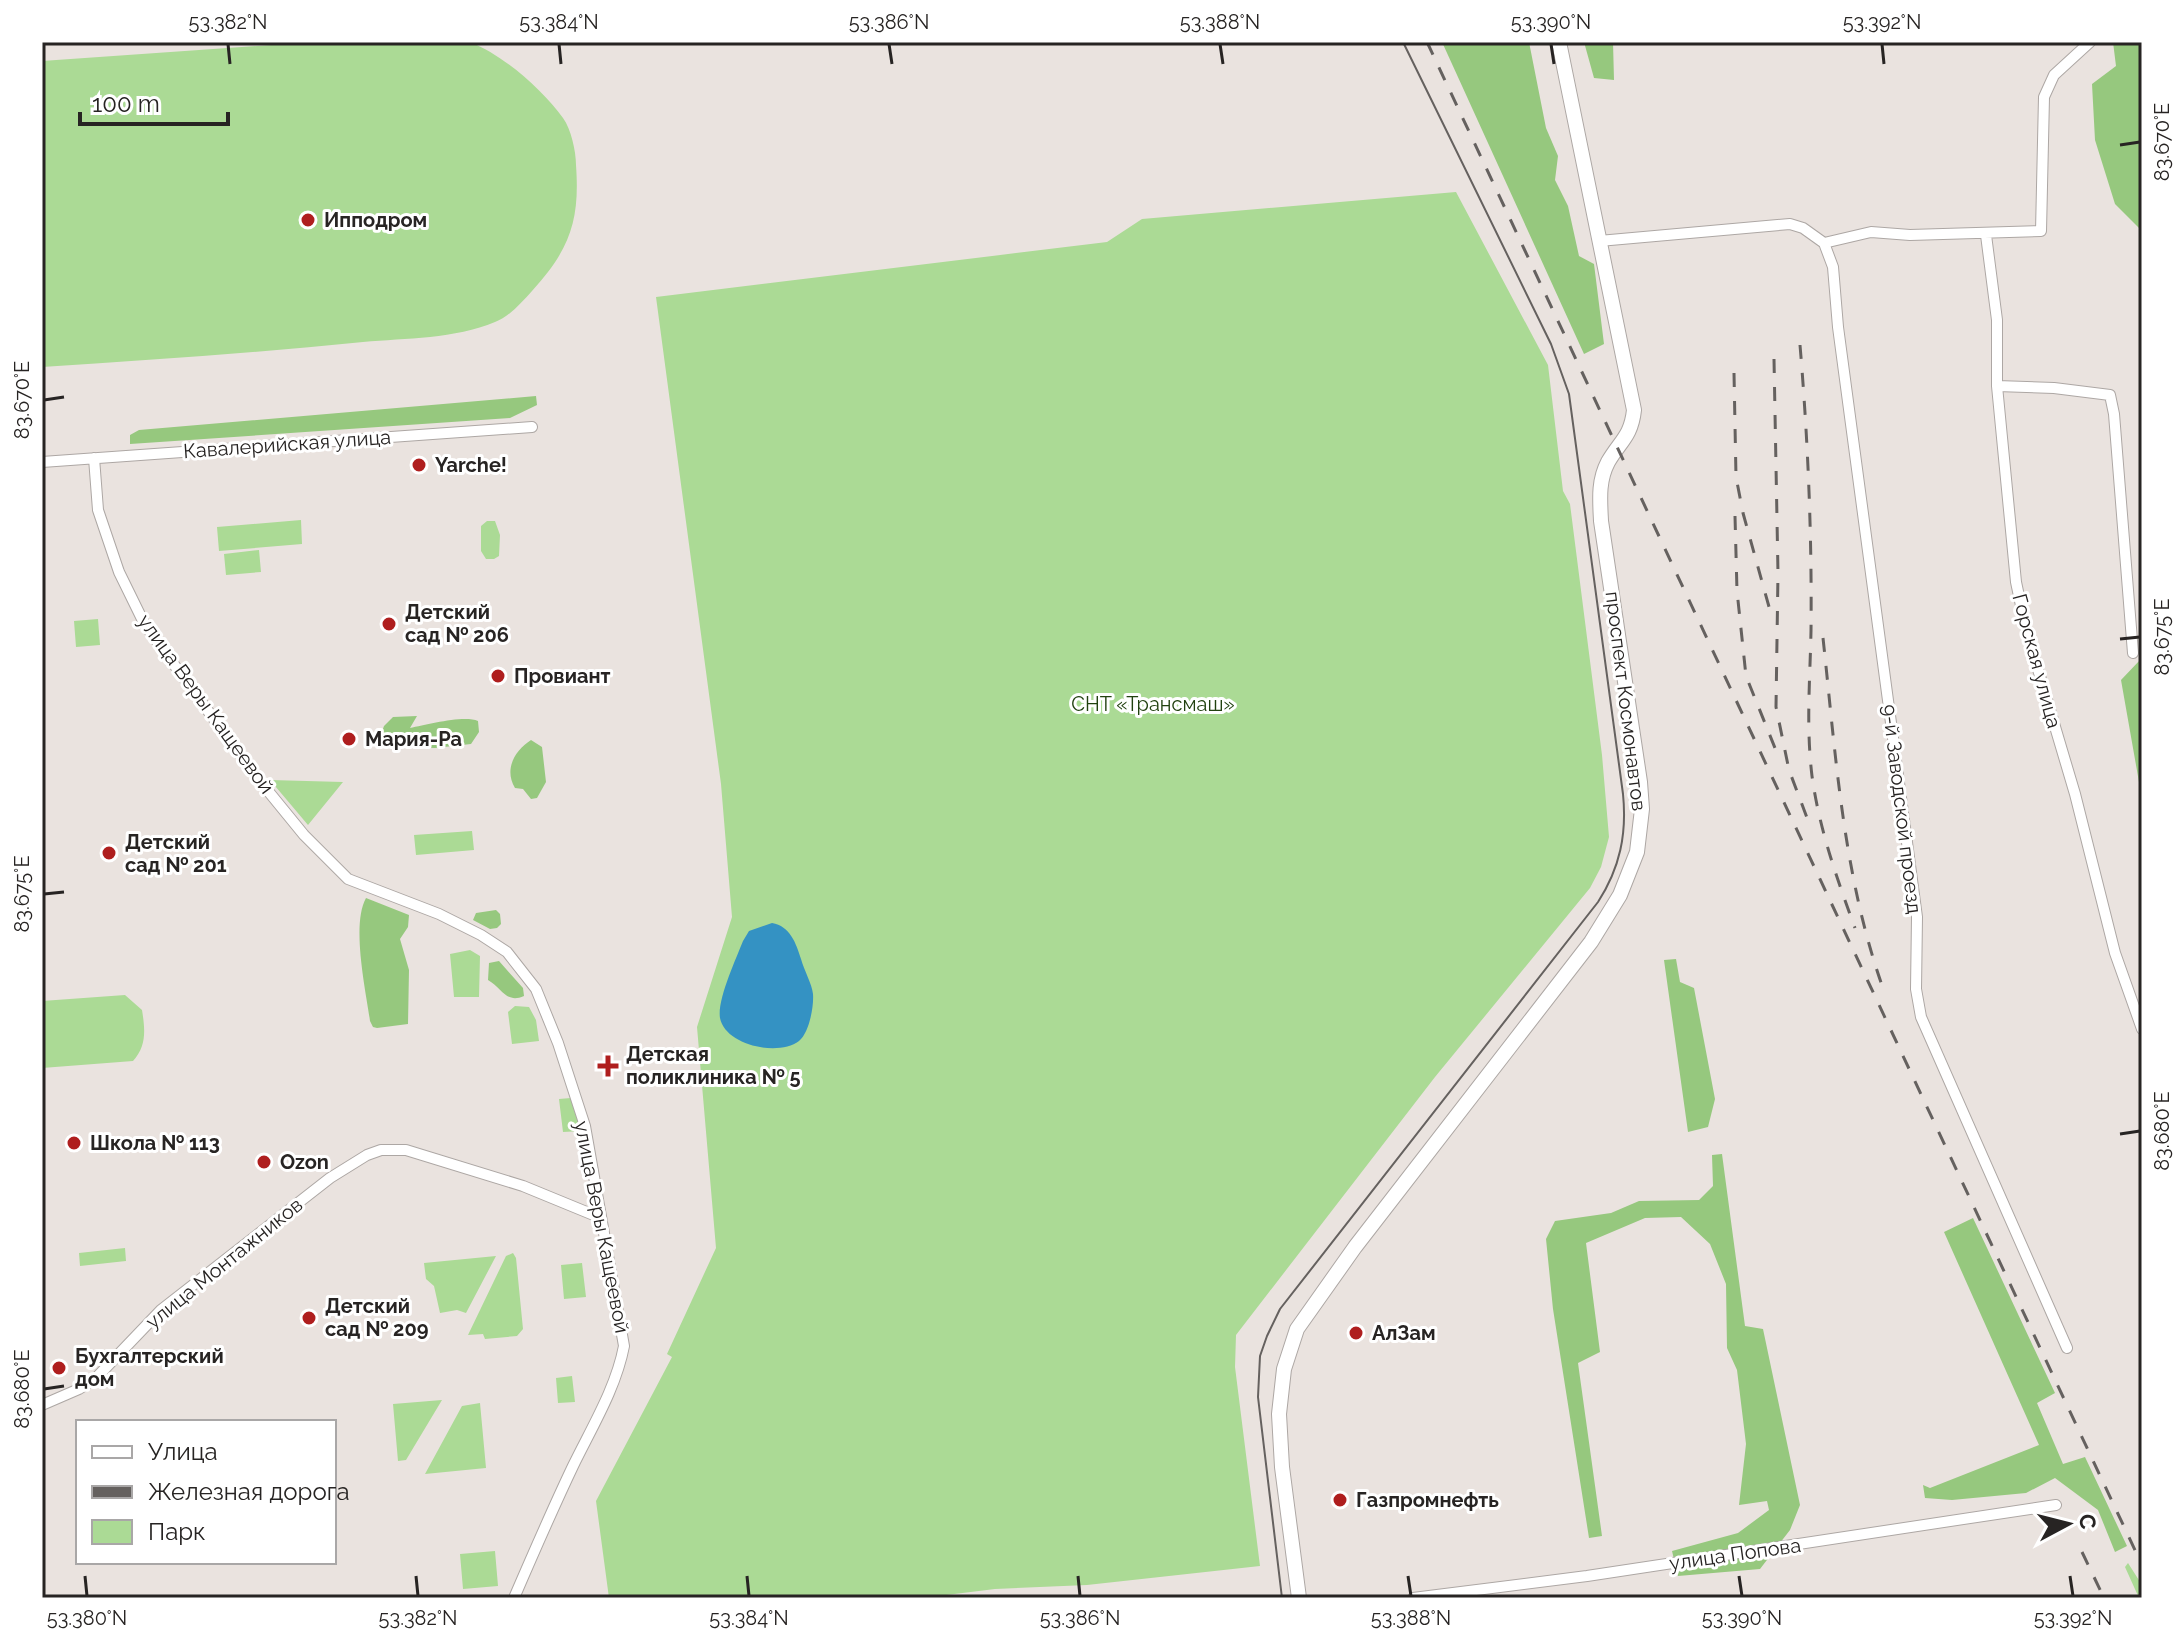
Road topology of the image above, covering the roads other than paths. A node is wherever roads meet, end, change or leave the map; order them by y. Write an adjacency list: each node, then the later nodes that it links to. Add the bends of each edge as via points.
1 (1559, 42): 4 (main road, проспект Космонавтов)
2 (2090, 42): 3 (street, via 2054,75 2044,97 2041,231)
3 (1986, 235): 5 (street, via 1871,232); 6 (street, Горская улица, via 1997,320)
4 (1599, 241): 5 (street, via 1790,224); 17 (main road, проспект Космонавтов, via 1634,410 1627,438 1609,461 1599,491 1640,782 1637,852 1620,895 1591,942 1297,1329 1284,1369 1279,1414)
5 (1824, 243): 13 (street, 9-й Заводской проезд, via 1833,267 1917,917 1921,1017)
6 (1997, 386): 10 (street, via 2110,395); 11 (street, Горская улица, via 2016,582 2026,629 2115,953)
7 (532, 427): 8 (street, Кавалерийская улица)
8 (94, 458): 9 (street, Кавалерийская улица); 12 (street, улица Веры Кащеевой, via 98,510 119,572 145,625 304,835 348,879 439,914 507,952 536,989 585,1126)
9 (42, 462)
10 (2133, 653)
11 (2142, 1029)
12 (601, 1218): 14 (street, улица Монтажников, via 523,1186 406,1150 381,1150 330,1178 161,1310 95,1379); 16 (street, улица Веры Кащеевой, via 622,1326 620,1366)
13 (2067, 1348)
14 (42, 1405)
15 (2056, 1505): 18 (street, улица Попова)
16 (514, 1598)
17 (1299, 1598)
18 (1413, 1598)

